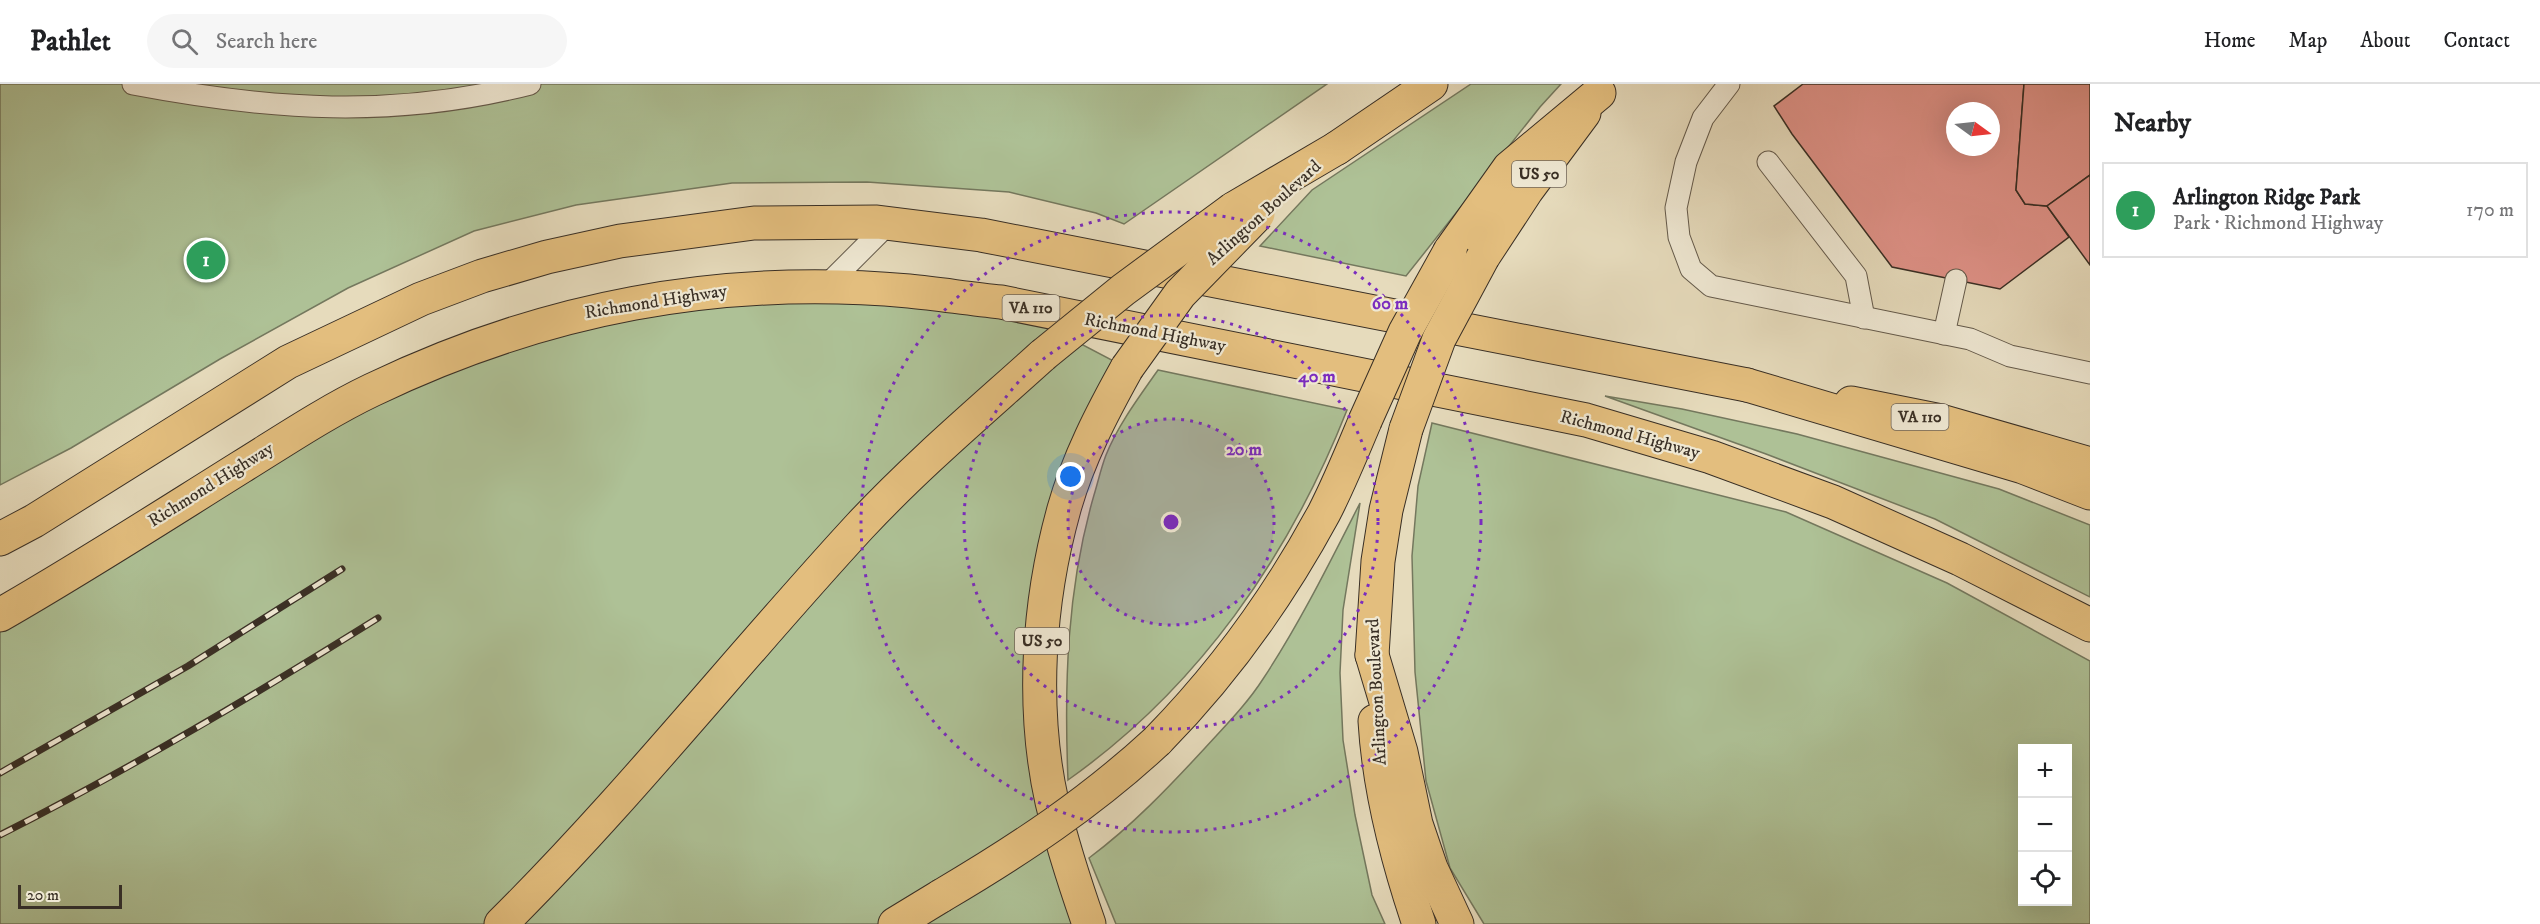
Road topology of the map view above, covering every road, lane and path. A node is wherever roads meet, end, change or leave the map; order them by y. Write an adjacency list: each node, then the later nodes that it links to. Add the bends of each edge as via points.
1 (133, 84): 2 (lane, via 220,99 325,108 449,100)
2 (530, 84)
3 (1431, 84): 7 (main road, Arlington Boulevard / US 50)
4 (1729, 84): 11 (lane, via 1703,118 1686,162 1676,208 1679,237 1691,269 1711,286)
5 (1604, 88): 20 (main road, Arlington Boulevard / US 50, bridge, via 1527,190 1483,257 1439,339 1406,429 1386,510 1378,561); 22 (main road, bridge, via 1509,168 1450,251 1406,332 1325,511 1274,598 1222,669 1157,741 1080,807)
6 (1768, 162): 11 (lane, via 1856,276)
7 (1245, 211): 21 (main road, bridge, via 1123,290 922,463 861,525 599,821); 23 (main road, Arlington Boulevard / US 50, bridge, via 1127,368 1098,421 1064,509 1046,599 1041,649 1044,751 1052,801)
8 (888, 224): 10 (lane); 14 (main road, VA 110, via 1045,246); 17 (main road, VA 110, via 814,221 690,230 547,257 482,276 421,298 288,362)
9 (1956, 280): 12 (lane)
10 (824, 288): 18 (main road, Richmond Highway / VA 110, via 735,289 595,309 525,328 443,358 370,391 303,428); 19 (main road, Richmond Highway / VA 110, via 908,291 1001,302 1586,420 1711,457 1833,502 1960,559)
11 (1864, 318): 12 (lane)
12 (1944, 334): 13 (lane, via 1970,339 2010,356)
13 (2090, 373)
14 (1747, 385): 15 (main road, VA 110, via 1941,421); 16 (main road, via 2023,467)
15 (2090, 464)
16 (2090, 493)
17 (0, 539)
18 (0, 615)
19 (2090, 625)
20 (1372, 655): 24 (main road, Arlington Boulevard / US 50, via 1382,781); 25 (main road, via 1401,752 1416,824)
21 (501, 924)
22 (895, 924)
23 (1089, 924)
24 (1419, 924)
25 (1457, 924)

